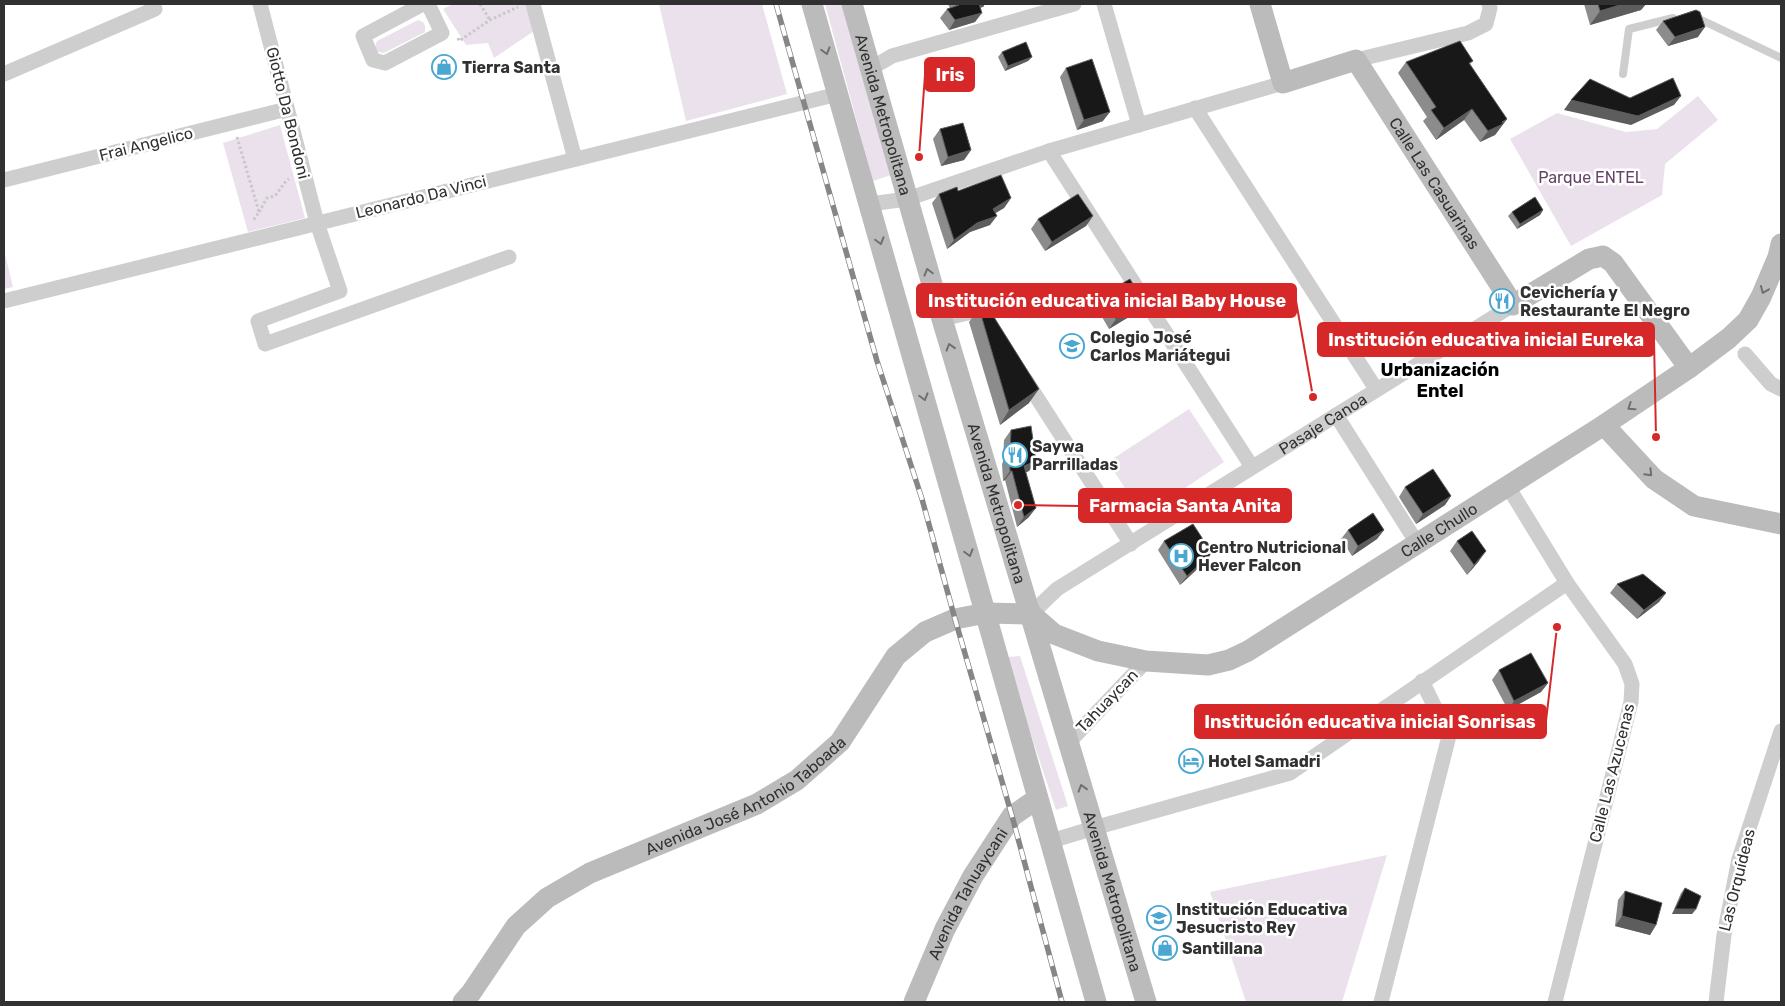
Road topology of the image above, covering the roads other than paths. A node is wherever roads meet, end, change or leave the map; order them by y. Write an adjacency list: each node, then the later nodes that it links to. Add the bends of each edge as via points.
1 (152, 4): 15 (street, via 155,9)
2 (260, 4): 20 (street, Giotto Da Bondoni)
3 (423, 4): 4 (street, via 363,36 373,60 385,63 442,33)
4 (428, 4)
5 (533, 4): 23 (street)
6 (812, 4): 18 (main road, one-way to 18)
7 (852, 4): 14 (main road, Avenida Metropolitana)
8 (1074, 4): 14 (street, via 892,56)
9 (1104, 4): 21 (street)
10 (1260, 4): 17 (main road)
11 (1489, 4): 13 (street, via 1486,24 1468,33)
12 (1781, 58): 16 (lane, via 1690,14 1629,29)
13 (1356, 60): 17 (main road); 31 (main road, Calle Las Casuarinas)
14 (870, 68): 25 (main road, Avenida Metropolitana)
15 (4, 74)
16 (1623, 74)
17 (1283, 83): 19 (street)
18 (838, 94): 23 (street, Leonardo Da Vinci); 26 (main road)
19 (1195, 108): 21 (street); 37 (street)
20 (287, 109): 24 (street, Frai Angelico); 27 (street, Giotto Da Bondoni)
21 (1139, 125): 22 (street)
22 (1049, 151): 25 (street); 41 (street)
23 (575, 159): 27 (street, Leonardo Da Vinci)
24 (4, 180)
25 (908, 199): 26 (street); 32 (main road, Avenida Metropolitana, one-way to 25)
26 (870, 204): 47 (main road, one-way to 47)
27 (317, 223): 29 (street, Giotto Da Bondoni, via 340,291 258,322 265,344); 30 (street, Leonardo Da Vinci)
28 (1781, 244): 36 (main road, Calle Chullo, one-way to 36, via 1761,297 1748,320 1730,338)
29 (509, 257)
30 (4, 301)
31 (1513, 305): 36 (main road, Pasaje Canoa, via 1589,259 1603,256 1612,263); 37 (street, Pasaje Canoa)
32 (942, 318): 33 (street, via 981,310); 48 (main road, Avenida Metropolitana, one-way to 32)
33 (997, 335)
34 (1745, 354): 38 (street, via 1771,384)
35 (1019, 368): 45 (street)
36 (1689, 368): 40 (main road, Calle Chullo, one-way to 40)
37 (1376, 389): 39 (street, Pasaje Canoa)
38 (1781, 389)
39 (1336, 415): 41 (street, Pasaje Canoa); 44 (street)
40 (1604, 425): 42 (main road, Calle Chullo); 43 (main road, one-way to 43, via 1654,479 1694,506)
41 (1252, 467): 45 (street, Pasaje Canoa)
42 (1507, 486): 44 (main road, Calle Chullo); 46 (street, Calle Las Azucenas)
43 (1781, 524)
44 (1417, 543): 49 (main road, Calle Chullo, via 1229,660 1208,665)
45 (1131, 544): 48 (street, Pasaje Canoa, via 1057,589)
46 (1567, 583): 50 (street); 61 (street, Calle Las Azucenas, via 1625,664 1632,684 1631,702)
47 (986, 613): 48 (main road, Avenida José Antonio Taboada); 53 (main road); 56 (main road, Avenida José Antonio Taboada, via 955,620 925,632 896,656 840,742 797,780 757,804 590,873 547,898 516,926)
48 (1031, 614): 49 (main road, Calle Chullo, via 1054,634 1098,651); 52 (main road, Avenida Metropolitana)
49 (1146, 661): 52 (street, Tahuaycan)
50 (1422, 681): 54 (street, via 1290,773); 60 (street, via 1449,736)
51 (1781, 731): 62 (street, Las Orquídeas, via 1739,858 1724,935)
52 (1069, 742): 54 (main road, Avenida Metropolitana, one-way to 52)
53 (1038, 799): 55 (main road); 57 (main road, Avenida Tahuaycani, via 1012,816 973,876 945,929)
54 (1094, 828): 55 (street); 59 (main road, Avenida Metropolitana)
55 (1050, 842): 58 (main road)
56 (463, 1002)
57 (914, 1002)
58 (1096, 1002)
59 (1146, 1002)
60 (1381, 1002)
61 (1555, 1002)
62 (1716, 1002)

